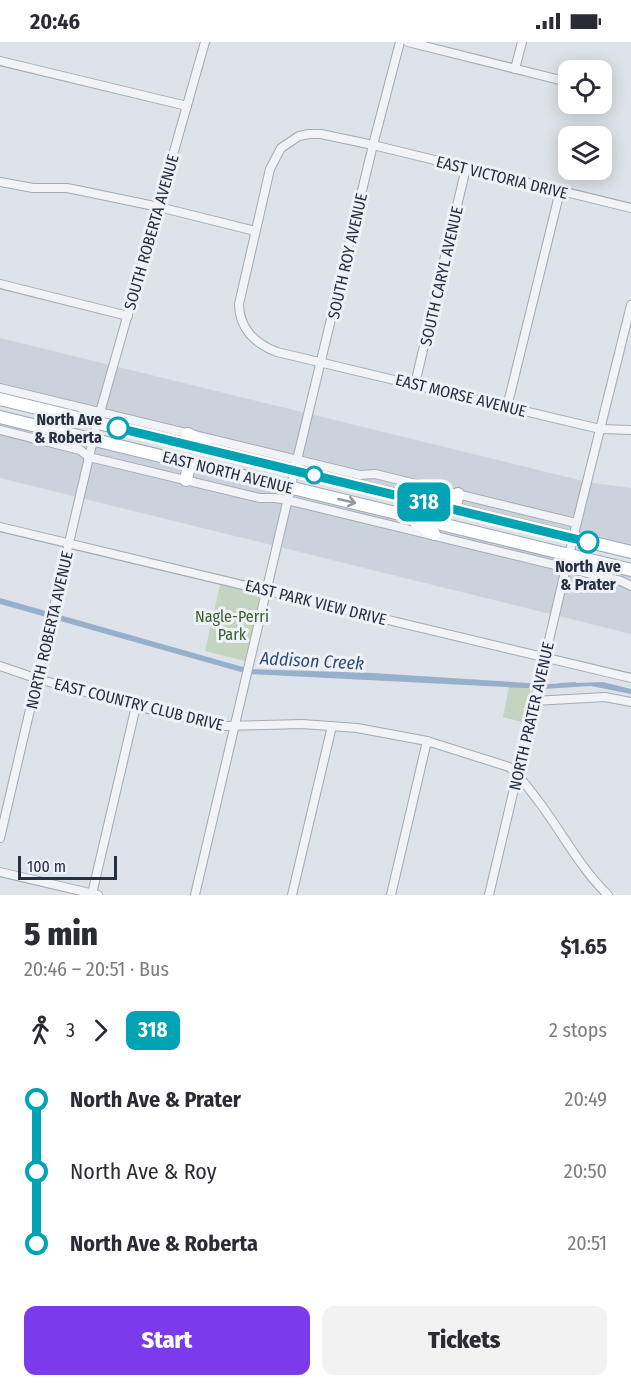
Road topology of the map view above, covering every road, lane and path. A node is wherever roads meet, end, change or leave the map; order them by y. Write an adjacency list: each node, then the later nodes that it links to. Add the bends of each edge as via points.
1 (205, 42): 8 (street, SOUTH ROBERTA AVENUE)
2 (400, 42): 9 (street, SOUTH ROY AVENUE)
3 (408, 42): 6 (street)
4 (522, 42): 6 (street)
5 (0, 61): 8 (street)
6 (515, 69): 7 (street)
7 (558, 80)
8 (187, 106): 13 (street, SOUTH ROBERTA AVENUE)
9 (373, 145): 10 (street, EAST VICTORIA DRIVE); 15 (street, EAST VICTORIA DRIVE, via 321,134 289,142 281,148 270,169); 19 (street, SOUTH ROY AVENUE)
10 (466, 168): 12 (street, EAST VICTORIA DRIVE); 20 (street, SOUTH CARYL AVENUE)
11 (0, 182): 13 (street, via 33,188 67,188)
12 (560, 191): 14 (street, EAST VICTORIA DRIVE); 23 (street)
13 (159, 207): 15 (street); 18 (street, SOUTH ROBERTA AVENUE)
14 (631, 208)
15 (255, 231): 19 (street, EAST MORSE AVENUE, via 239,300 243,325 264,347)
16 (0, 284): 18 (street)
17 (631, 305): 26 (street, NORTH PRATER AVENUE)
18 (128, 316): 25 (street, SOUTH ROBERTA AVENUE)
19 (321, 363): 20 (street, EAST MORSE AVENUE); 34 (street, SOUTH ROY AVENUE)
20 (415, 384): 23 (street, EAST MORSE AVENUE)
21 (0, 388): 25 (street, EAST NORTH AVENUE)
22 (0, 399): 25 (main road, EAST NORTH AVENUE)
23 (507, 406): 26 (street, EAST MORSE AVENUE)
24 (0, 417): 30 (main road, EAST NORTH AVENUE)
25 (99, 418): 29 (street, EAST NORTH AVENUE); 30 (street, NORTH ROBERTA AVENUE); 31 (main road, EAST NORTH AVENUE)
26 (600, 429): 28 (street, EAST MORSE AVENUE); 40 (street, NORTH PRATER AVENUE)
27 (0, 430): 32 (street, via 80,450)
28 (631, 430)
29 (188, 434): 31 (main road); 34 (street, EAST NORTH AVENUE)
30 (93, 440): 32 (street, NORTH ROBERTA AVENUE); 33 (main road, EAST NORTH AVENUE)
31 (223, 453): 34 (main road, EAST NORTH AVENUE)
32 (89, 457): 35 (street, EAST NORTH AVENUE); 44 (street, NORTH ROBERTA AVENUE)
33 (186, 462): 35 (main road); 36 (main road, EAST NORTH AVENUE)
34 (296, 465): 36 (street, SOUTH ROY AVENUE); 37 (street, EAST NORTH AVENUE, via 375,474); 38 (main road, EAST NORTH AVENUE)
35 (186, 480): 36 (street, EAST NORTH AVENUE, via 260,498)
36 (289, 494): 39 (main road, EAST NORTH AVENUE, one-way to 39); 42 (street, EAST NORTH AVENUE); 49 (street, SOUTH ROY AVENUE)
37 (458, 494): 38 (main road); 40 (street, EAST NORTH AVENUE)
38 (454, 509): 43 (main road, EAST NORTH AVENUE)
39 (404, 514): 42 (main road); 46 (main road, EAST NORTH AVENUE)
40 (576, 523): 43 (street, NORTH PRATER AVENUE)
41 (0, 527): 44 (street, EAST PARK VIEW DRIVE)
42 (434, 534): 46 (street, EAST NORTH AVENUE)
43 (573, 538): 45 (main road, EAST NORTH AVENUE); 46 (street, NORTH PRATER AVENUE)
44 (69, 544): 49 (street, EAST PARK VIEW DRIVE); 53 (street, NORTH ROBERTA AVENUE)
45 (631, 552)
46 (567, 561): 47 (main road, EAST NORTH AVENUE); 48 (street, EAST NORTH AVENUE); 50 (street, NORTH PRATER AVENUE)
47 (631, 570)
48 (631, 586)
49 (266, 589): 50 (street, EAST PARK VIEW DRIVE); 57 (street, SOUTH ROY AVENUE)
50 (544, 658): 52 (street, EAST PARK VIEW DRIVE); 54 (street, NORTH PRATER AVENUE)
51 (0, 666): 53 (street, EAST COUNTRY CLUB DRIVE)
52 (631, 678)
53 (38, 679): 56 (street, EAST COUNTRY CLUB DRIVE); 61 (street, NORTH ROBERTA AVENUE)
54 (535, 697): 55 (street, via 605,697); 60 (street, NORTH PRATER AVENUE)
55 (631, 702)
56 (136, 706): 57 (street, EAST COUNTRY CLUB DRIVE); 63 (street)
57 (235, 726): 58 (street, EAST COUNTRY CLUB DRIVE); 64 (street, SOUTH ROY AVENUE)
58 (332, 726): 59 (street, EAST COUNTRY CLUB DRIVE); 65 (street)
59 (427, 741): 60 (street, EAST COUNTRY CLUB DRIVE, via 500,764); 66 (street)
60 (517, 774): 67 (street, NORTH PRATER AVENUE); 68 (street, EAST COUNTRY CLUB DRIVE, via 580,864)
61 (0, 838)
62 (0, 872): 63 (street)
63 (95, 894)
64 (195, 895)
65 (292, 895)
66 (391, 895)
67 (489, 895)
68 (608, 895)

